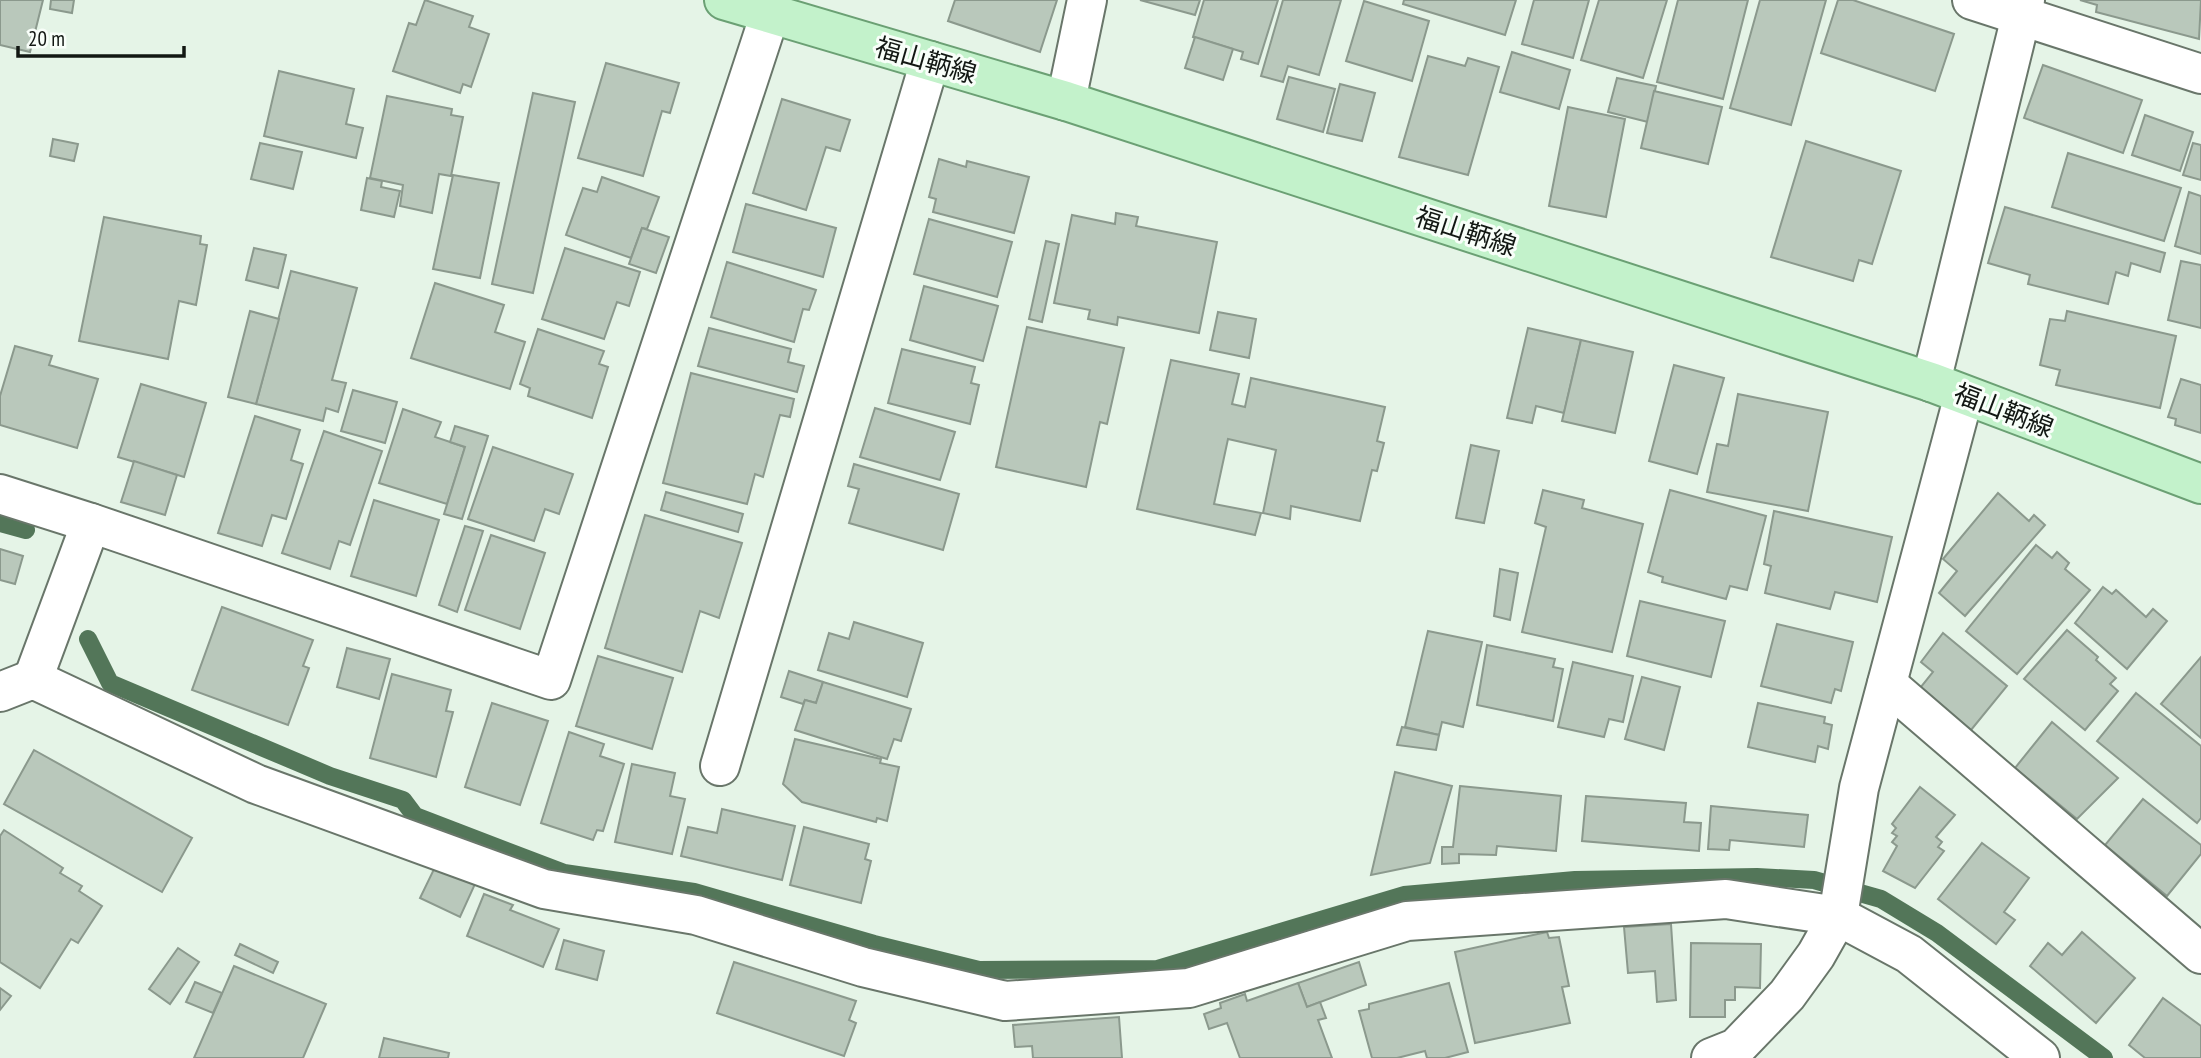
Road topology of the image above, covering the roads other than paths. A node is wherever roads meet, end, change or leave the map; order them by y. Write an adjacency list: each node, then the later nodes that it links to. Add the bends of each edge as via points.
1 (1087, 0): 7 (street)
2 (1972, 0): 4 (street)
3 (744, 5): 5 (main road, 福山鞆線); 11 (street, via 551,680)
4 (2023, 8): 6 (street); 8 (street)
5 (930, 61): 7 (main road, 福山鞆線); 14 (street)
6 (2201, 74)
7 (1066, 101): 8 (main road, 福山鞆線)
8 (1947, 389): 9 (main road, 福山鞆線); 12 (street)
9 (2201, 484)
10 (0, 494): 11 (street)
11 (92, 523): 13 (street)
12 (1887, 684): 15 (street, via 1859,788); 16 (street)
13 (17, 685): 15 (street, via 257,784 544,889 696,915 863,967 1005,1000 1189,988 1407,921 1726,899)
14 (720, 766)
15 (1841, 898): 17 (street, via 1816,955 1787,995 1736,1048); 18 (street)
16 (2201, 954)
17 (1711, 1058)
18 (2040, 1058)

